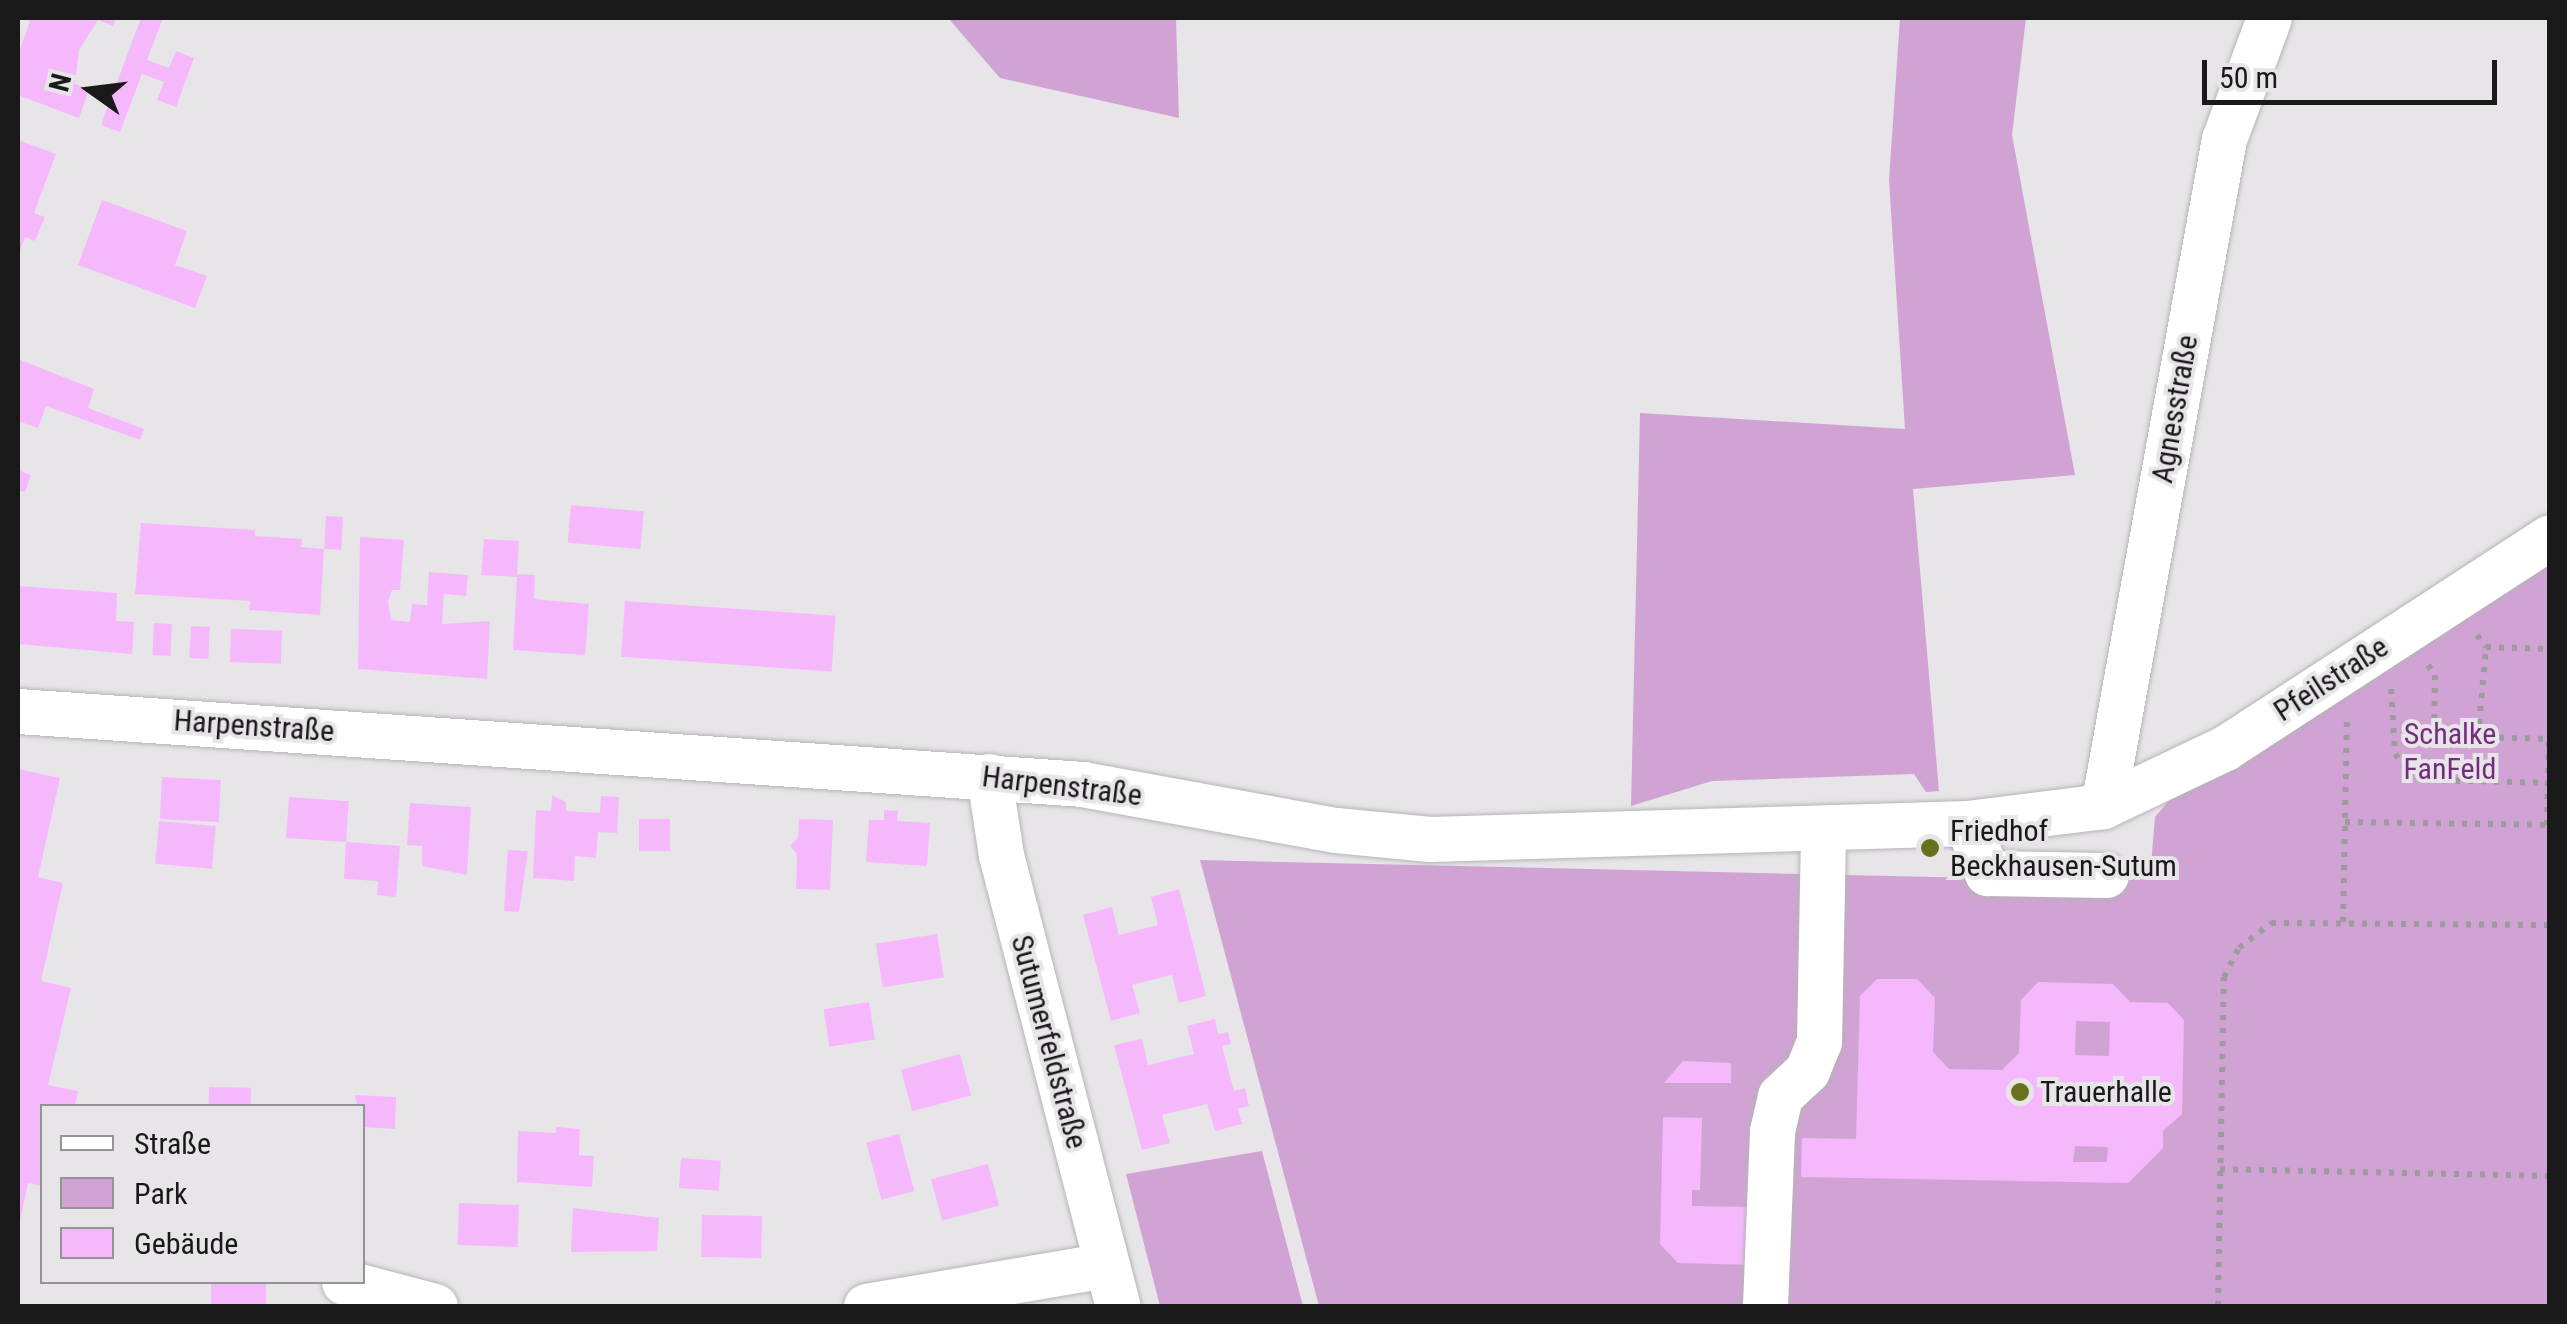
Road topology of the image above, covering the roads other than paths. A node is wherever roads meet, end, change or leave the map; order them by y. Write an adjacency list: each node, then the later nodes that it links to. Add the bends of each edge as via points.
1 (2269, 18): 5 (street, Agnesstraße, via 2224,138)
2 (2550, 537): 5 (street, Pfeilstraße, via 2224,748)
3 (18, 711): 4 (street, Harpenstraße)
4 (990, 776): 7 (street, Harpenstraße, via 1430,839); 10 (street, Sutumerfeldstraße, via 1001,855)
5 (2103, 806): 6 (street, Harpenstraße)
6 (1966, 823): 7 (street, Harpenstraße); 8 (street, via 1986,873)
7 (1823, 829): 13 (street, via 1819,1042 1807,1071 1780,1096 1772,1130)
8 (2106, 876)
9 (352, 1284): 11 (street)
10 (1113, 1286): 12 (street)
11 (435, 1306)
12 (866, 1306)
13 (1765, 1306)

